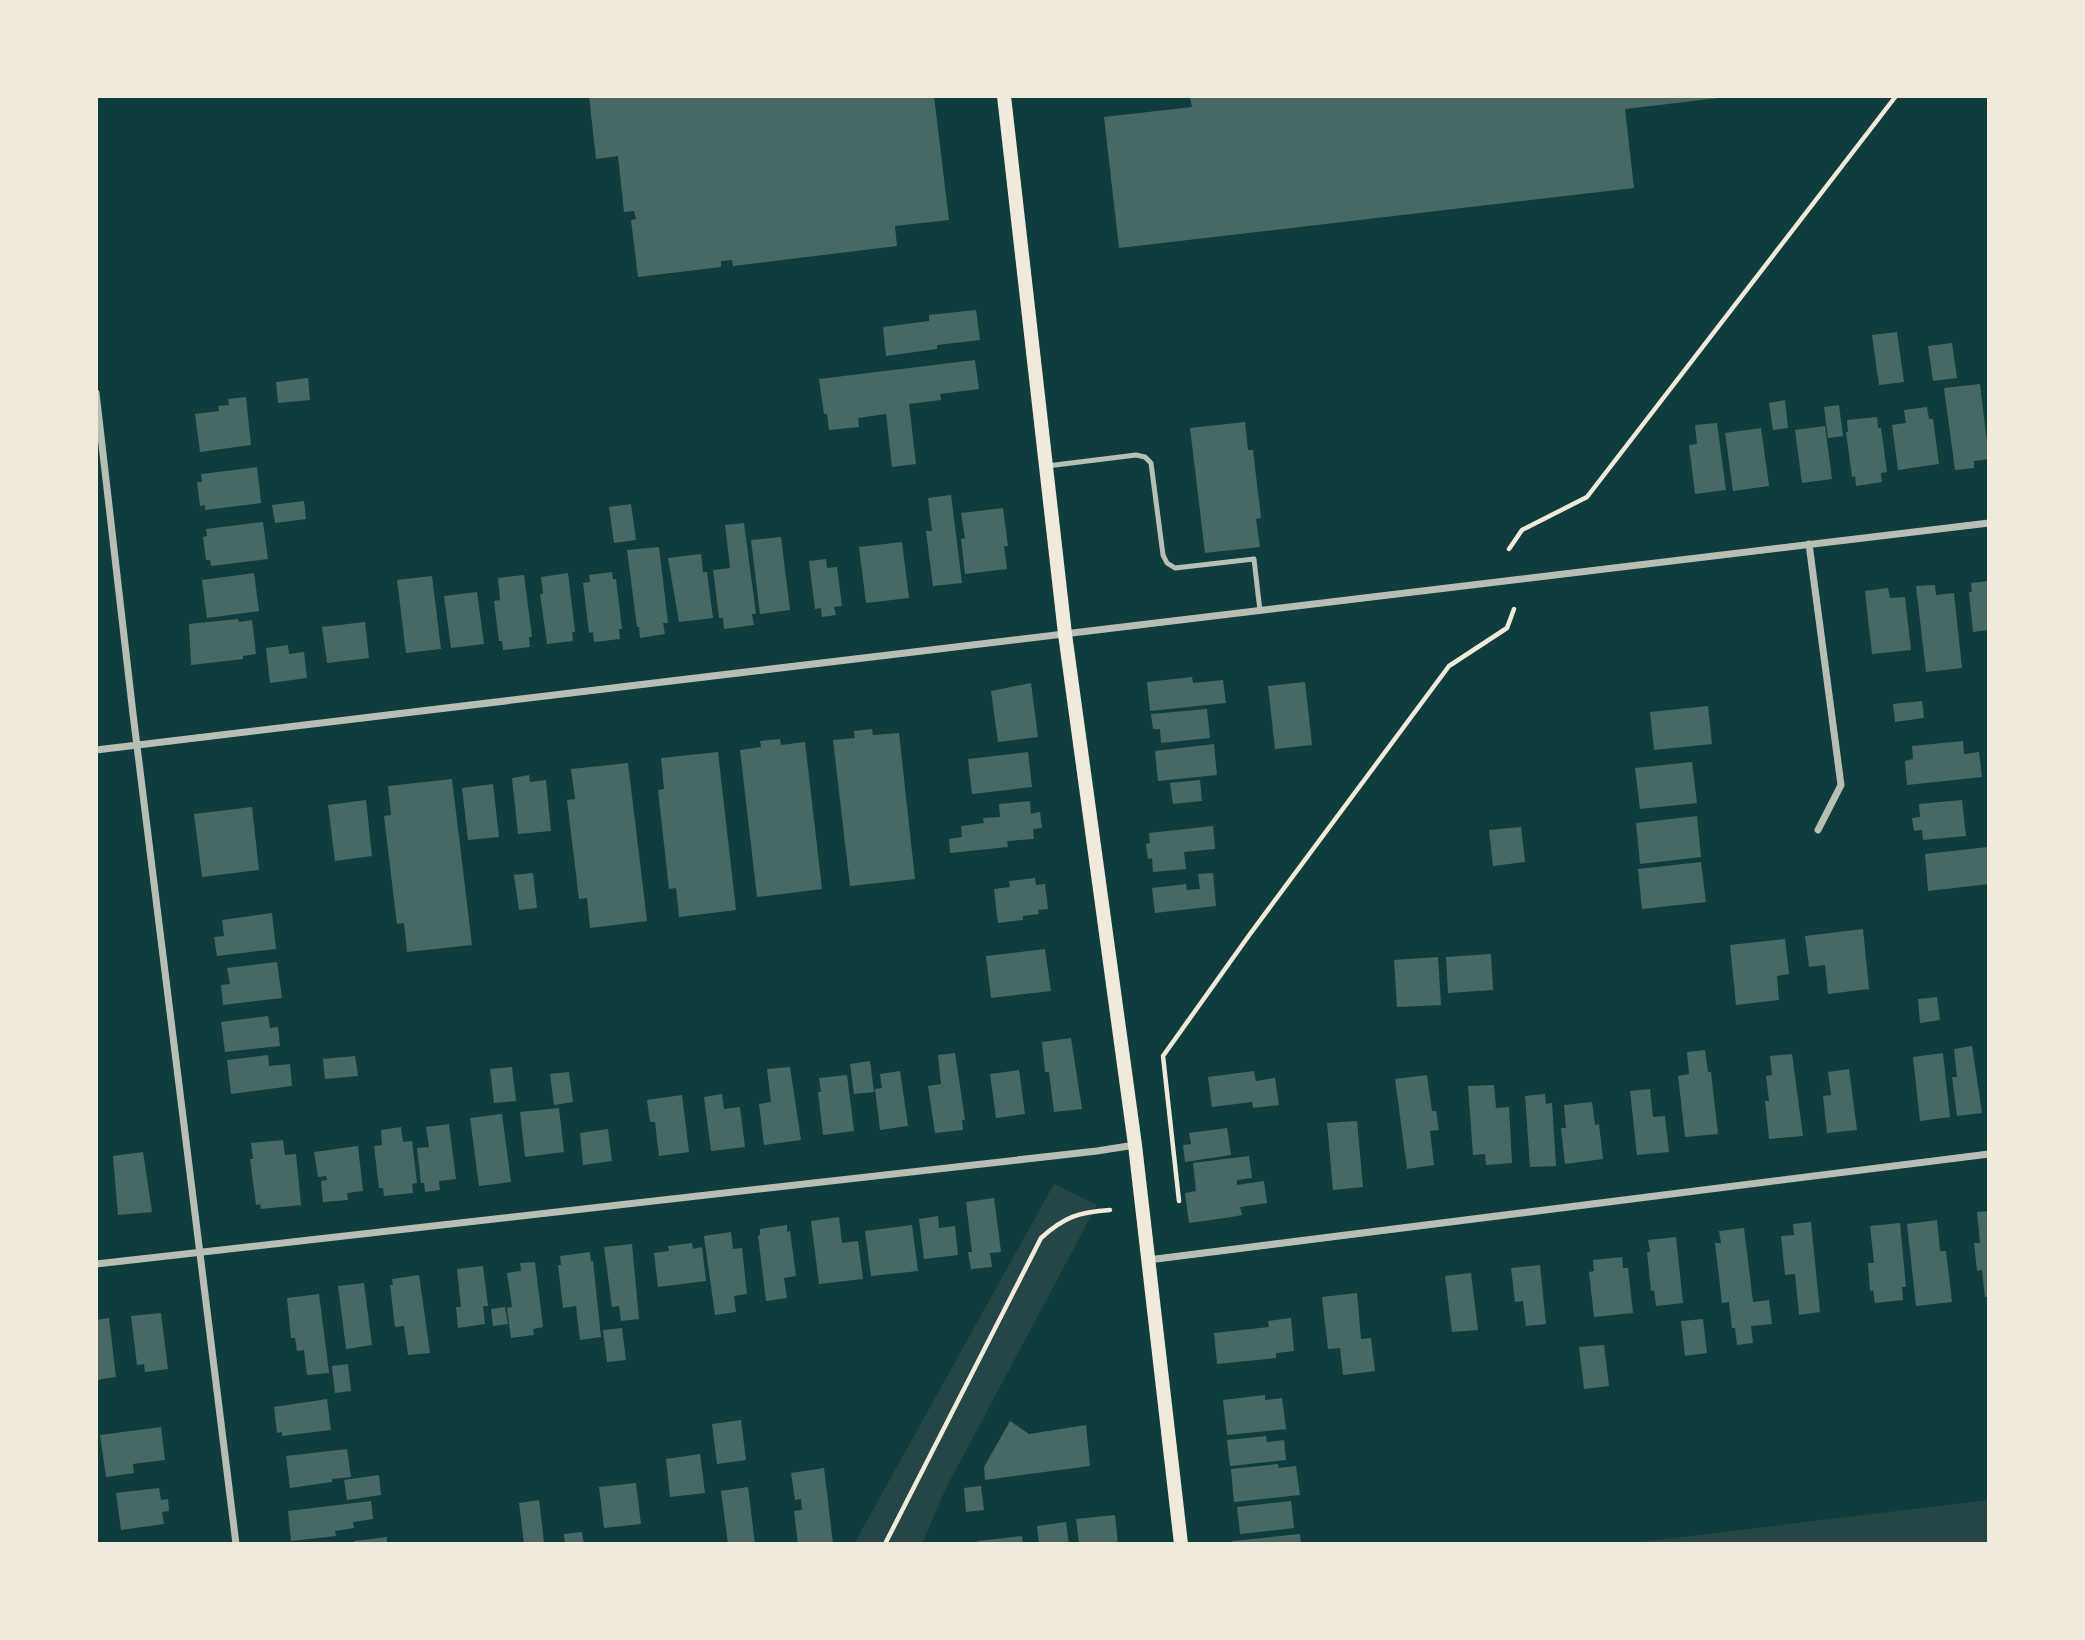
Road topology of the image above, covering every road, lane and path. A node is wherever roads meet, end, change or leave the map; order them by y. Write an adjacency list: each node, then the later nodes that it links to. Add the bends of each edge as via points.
1 (1004, 96): 4 (main road)
2 (1896, 96): 7 (path, via 1587,497 1522,530)
3 (96, 393): 11 (street)
4 (1046, 466): 9 (lane, via 1145,457 1151,463 1167,563 1175,568 1254,559); 10 (main road)
5 (1989, 523): 6 (street)
6 (1809, 544): 9 (street); 13 (street, via 1841,785)
7 (1509, 550)
8 (1514, 609): 16 (path, via 1507,628 1450,666 1163,1056)
9 (1260, 611): 10 (street)
10 (1065, 634): 11 (street); 14 (main road)
11 (137, 744): 12 (street); 18 (street)
12 (96, 750)
13 (1818, 831)
14 (1135, 1145): 18 (street); 19 (main road)
15 (1989, 1154): 19 (street)
16 (1179, 1202)
17 (1110, 1210): 22 (path, via 1060,1221 1041,1238)
18 (199, 1253): 20 (street); 21 (street)
19 (1148, 1260): 23 (main road)
20 (96, 1264)
21 (236, 1544)
22 (885, 1544)
23 (1181, 1544)

